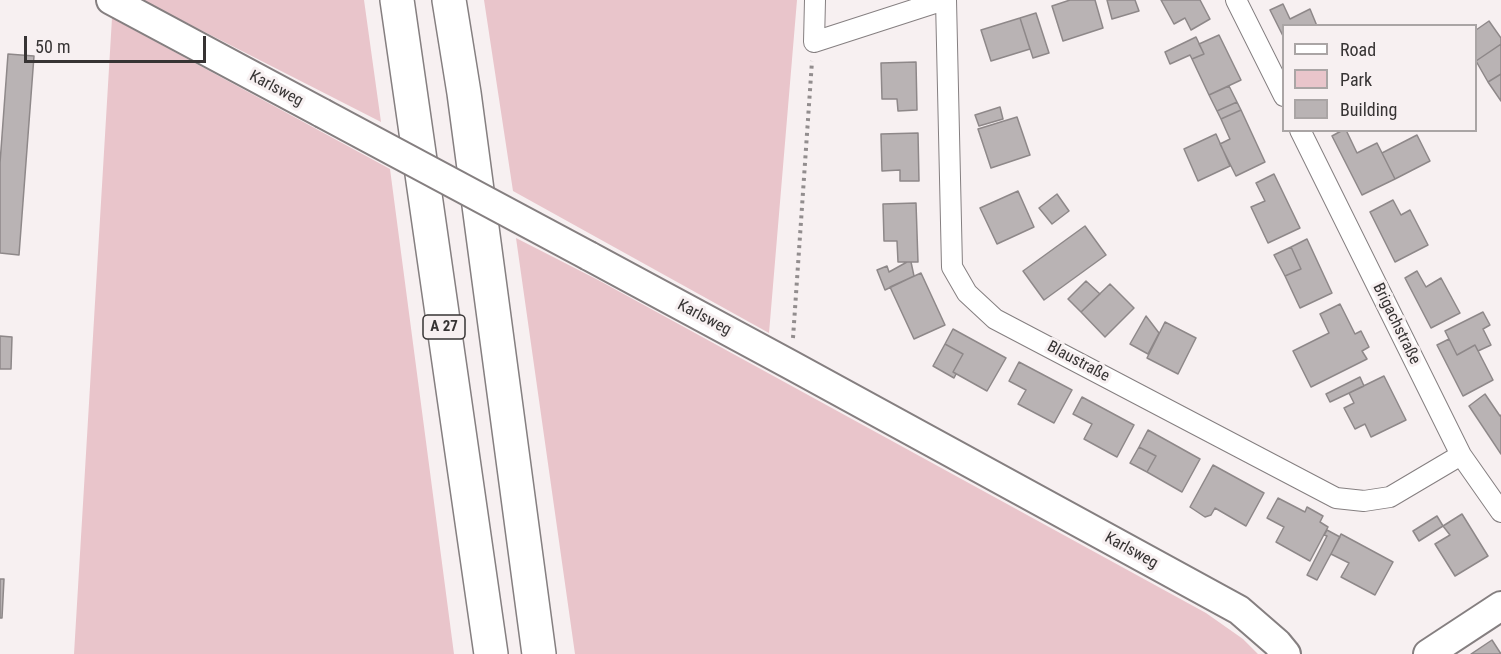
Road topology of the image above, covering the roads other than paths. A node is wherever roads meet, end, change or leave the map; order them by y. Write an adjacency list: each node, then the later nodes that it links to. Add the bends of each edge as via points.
1 (111, 0): 14 (street, Karlsweg, bridge, via 1239,610)
2 (397, 0): 12 (highway, A 27)
3 (449, 0): 13 (highway)
4 (815, 0): 5 (street, via 814,42)
5 (945, 0): 9 (street, Blaustraße, via 952,267 967,293 995,319 1336,498 1364,501 1390,497)
6 (1236, 0): 7 (street)
7 (1282, 92)
8 (1301, 132): 9 (street, Brigachstraße)
9 (1461, 455): 10 (street, Brigachstraße)
10 (1501, 512)
11 (1501, 606): 15 (street)
12 (491, 654)
13 (539, 654)
14 (1286, 654)
15 (1428, 654)

